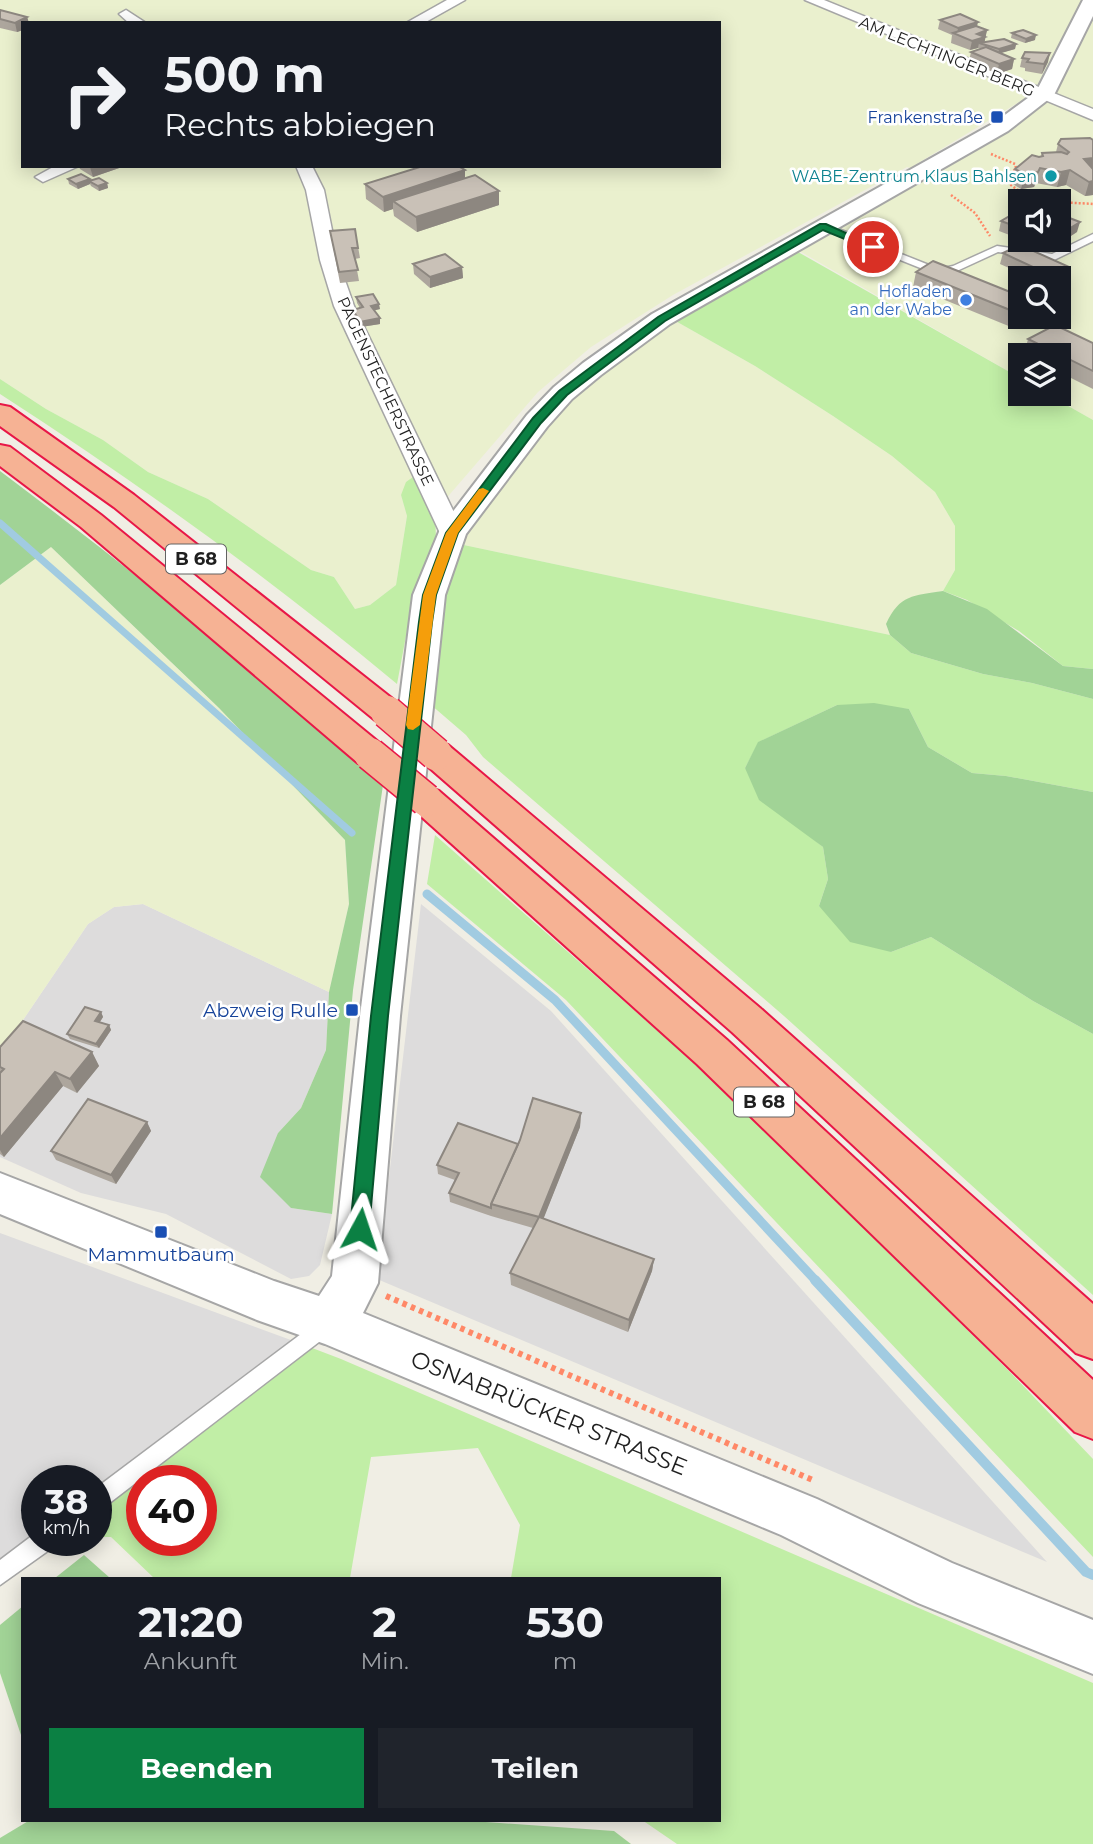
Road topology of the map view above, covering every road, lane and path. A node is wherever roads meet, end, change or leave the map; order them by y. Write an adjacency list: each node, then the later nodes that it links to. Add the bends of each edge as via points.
1 (458, 0): 6 (street)
2 (812, 0): 7 (street, AM LECHTINGER BERG)
3 (1092, 0): 7 (street)
4 (126, 14): 5 (street)
5 (136, 21)
6 (417, 21)
7 (1044, 95): 8 (street); 9 (street)
8 (1093, 115)
9 (967, 146): 10 (path); 17 (street)
10 (1015, 164): 11 (path); 16 (path, via 1006,180 1015,189 1045,199)
11 (1026, 166)
12 (66, 168): 14 (street)
13 (305, 168): 22 (street, PAGENSTECHERSTRASSE, via 315,190 344,306)
14 (43, 177)
15 (951, 195): 19 (path, via 975,213)
16 (1093, 204)
17 (823, 226): 19 (lane, via 938,272); 22 (street, via 662,319 563,393)
18 (1093, 237): 19 (lane, via 1054,257)
19 (998, 249)
20 (0, 413): 25 (highway, B 68, bridge, via 124,501 387,712 746,1020)
21 (0, 453): 26 (highway, B 68, bridge, via 92,521 426,800 712,1052)
22 (452, 533): 24 (street, via 429,595 380,1016 355,1283)
23 (0, 1193): 24 (street, OSNABRÜCKER STRASSE)
24 (329, 1322): 27 (lane); 30 (street, OSNABRÜCKER STRASSE, via 799,1517 937,1584)
25 (1093, 1336)
26 (1093, 1414)
27 (112, 1489)
28 (23, 1556): 29 (lane)
29 (0, 1574)
30 (1093, 1647)

